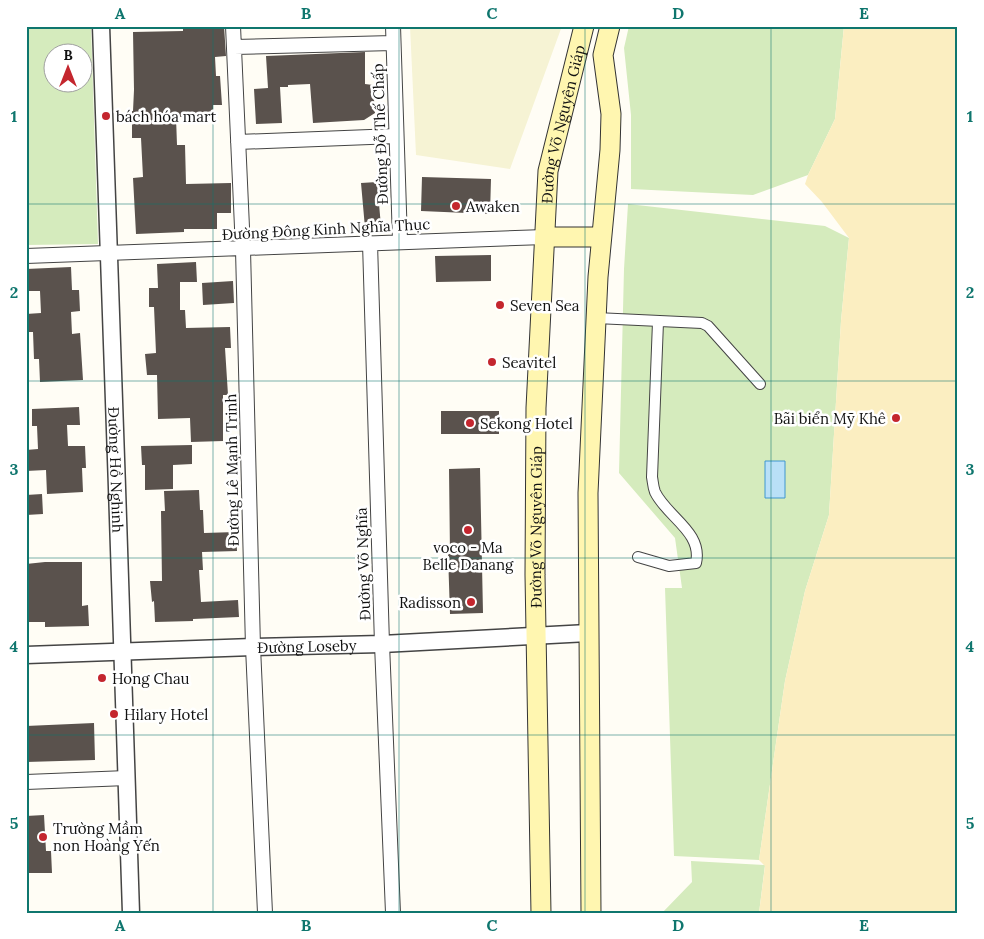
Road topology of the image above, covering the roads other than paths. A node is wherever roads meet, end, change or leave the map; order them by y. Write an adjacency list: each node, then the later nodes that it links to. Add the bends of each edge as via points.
1 (101, 26): 15 (street, Đường Hồ Nghinh)
2 (233, 26): 7 (street, Đường Lê Mạnh Trinh)
3 (393, 26): 6 (street, Đường Đỗ Thế Chấp)
4 (584, 26): 10 (main road, Đường Võ Nguyên Giáp, via 548,171)
5 (610, 26): 11 (main road, Đường Võ Nguyên Giáp, via 602,55 611,114)
6 (393, 43): 7 (street); 8 (street, Đường Đỗ Thế Chấp)
7 (234, 47): 9 (street, Đường Lê Mạnh Trinh)
8 (396, 136): 9 (street); 12 (street, Đường Đỗ Thế Chấp)
9 (238, 142): 14 (street, Đường Lê Mạnh Trinh)
10 (544, 237): 11 (main road); 12 (street, Đường Đông Kinh Nghĩa Thục); 22 (main road, Đường Võ Nguyên Giáp, via 536,408)
11 (601, 237): 17 (main road, Đường Võ Nguyên Giáp)
12 (400, 241): 13 (street, Đường Đông Kinh Nghĩa Thục)
13 (370, 243): 14 (street, Đường Đông Kinh Nghĩa Thục); 23 (street, Đường Võ Nghĩa)
14 (243, 250): 15 (street, Đường Đông Kinh Nghĩa Thục); 24 (street, Đường Lê Mạnh Trinh)
15 (109, 253): 16 (street, Đường Đông Kinh Nghĩa Thục); 25 (street, Đường Hồ Nghinh)
16 (26, 256)
17 (596, 318): 18 (street); 21 (main road, Đường Võ Nguyên Giáp, via 588,493)
18 (658, 322): 19 (street, via 694,322 708,326); 20 (street, via 654,490 692,538 698,553 696,563 669,566)
19 (760, 384)
20 (638, 557)
21 (588, 633): 22 (street, Đường Loseby); 33 (main road, Đường Võ Nguyên Giáp)
22 (536, 636): 23 (street, Đường Loseby); 32 (main road, Đường Võ Nguyên Giáp)
23 (382, 644): 24 (street, Đường Loseby); 31 (street, Đường Võ Nghĩa)
24 (253, 647): 25 (street, Đường Loseby); 30 (street, Đường Lê Mạnh Trinh)
25 (124, 651): 26 (street, Đường Loseby); 27 (street, Đường Hồ Nghinh)
26 (26, 655)
27 (127, 778): 28 (street); 29 (street, Đường Hồ Nghinh)
28 (26, 782)
29 (131, 913)
30 (265, 913)
31 (393, 913)
32 (541, 913)
33 (591, 913)

